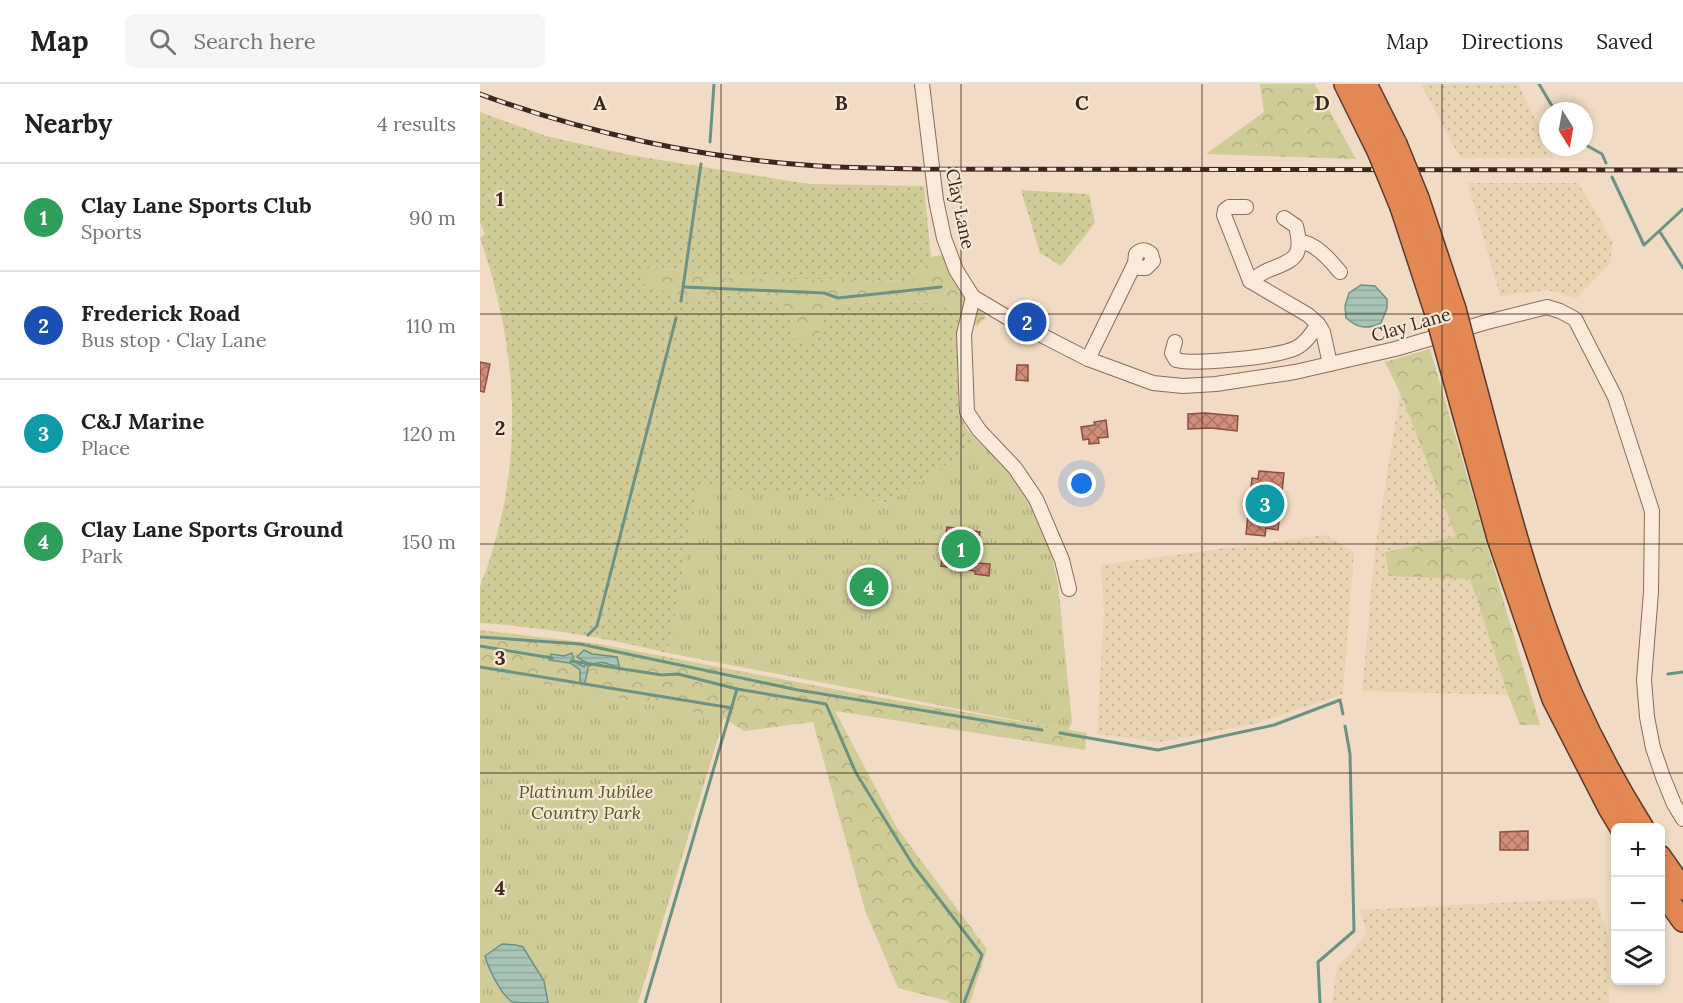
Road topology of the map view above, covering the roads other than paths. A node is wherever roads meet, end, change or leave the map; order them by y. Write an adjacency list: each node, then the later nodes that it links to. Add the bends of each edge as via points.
1 (923, 84): 11 (street, Clay Lane, via 944,238 956,270)
2 (1345, 84): 4 (highway)
3 (1366, 84): 4 (highway)
4 (1387, 147): 14 (highway, bridge, via 1410,202)
5 (1246, 207): 10 (street, via 1229,207 1224,215)
6 (1284, 218): 7 (street, via 1296,226)
7 (1299, 242): 9 (street, via 1305,242 1330,260); 10 (street, via 1291,261)
8 (1135, 263): 15 (street)
9 (1340, 272)
10 (1250, 281): 12 (street)
11 (974, 297): 15 (street, Clay Lane); 17 (street, via 964,334 967,412 1036,499 1062,560)
12 (1318, 324): 13 (street, via 1304,343 1290,350 1207,363 1176,360 1172,352); 16 (street)
13 (1175, 342)
14 (1458, 358): 19 (highway, via 1498,538 1553,699); 20 (highway, via 1548,632 1573,695)
15 (1088, 359): 16 (street, Clay Lane, via 1153,383 1183,386)
16 (1330, 364): 18 (street, Clay Lane, via 1547,307 1575,319 1615,397 1652,512 1644,680 1647,717 1663,777)
17 (1069, 589)
18 (1683, 819)
19 (1617, 823)
20 (1639, 823)
21 (1665, 863): 22 (highway)
22 (1683, 889)
23 (1665, 897): 24 (highway)
24 (1683, 921)

